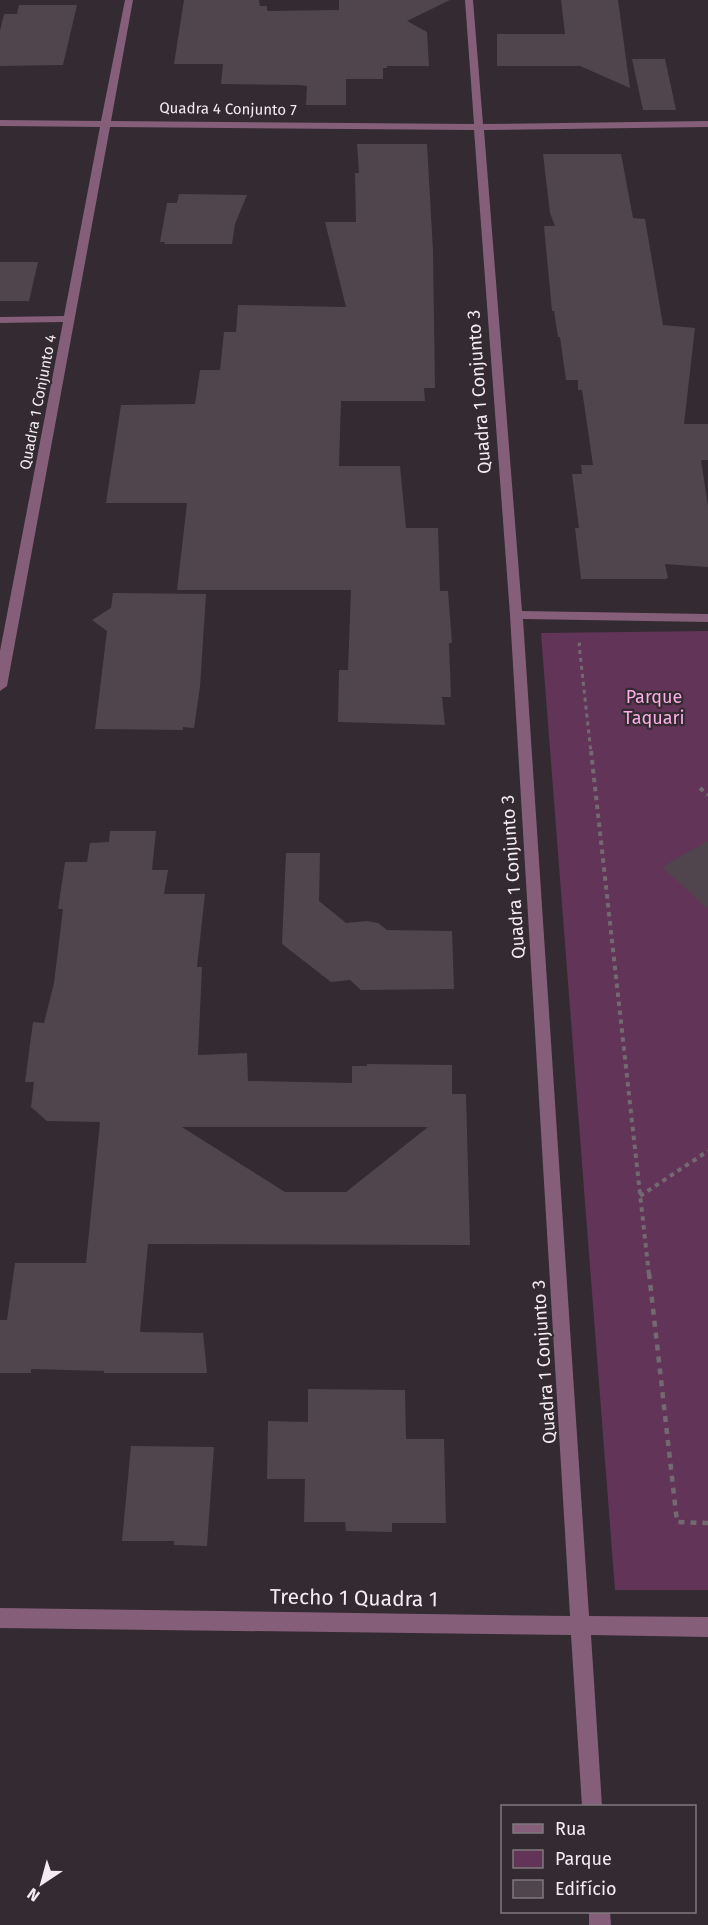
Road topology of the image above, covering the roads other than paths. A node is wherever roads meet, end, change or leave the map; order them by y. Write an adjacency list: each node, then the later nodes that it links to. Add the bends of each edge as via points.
1 (129, 0): 4 (street)
2 (469, 0): 6 (street, Quadra 1 Conjunto 3)
3 (0, 123): 4 (street, Quadra 4 Conjunto 7)
4 (104, 123): 6 (street, Quadra 4 Conjunto 7); 7 (street, Quadra 1 Conjunto 4)
5 (708, 124): 6 (street, Quadra 4 Conjunto 7)
6 (478, 126): 11 (street, Quadra 1 Conjunto 3)
7 (69, 319): 8 (street); 10 (street, Quadra 1 Conjunto 4)
8 (0, 320)
9 (0, 605): 10 (street)
10 (15, 605): 13 (street, Quadra 1 Conjunto 4)
11 (516, 615): 12 (street); 15 (street, Quadra 1 Conjunto 3)
12 (708, 618)
13 (0, 686)
14 (0, 1618): 15 (street, Trecho 1 Quadra 1)
15 (580, 1625): 16 (street, Trecho 1 Quadra 1); 17 (street, Quadra 1 Conjunto 3)
16 (708, 1627)
17 (592, 1805)

